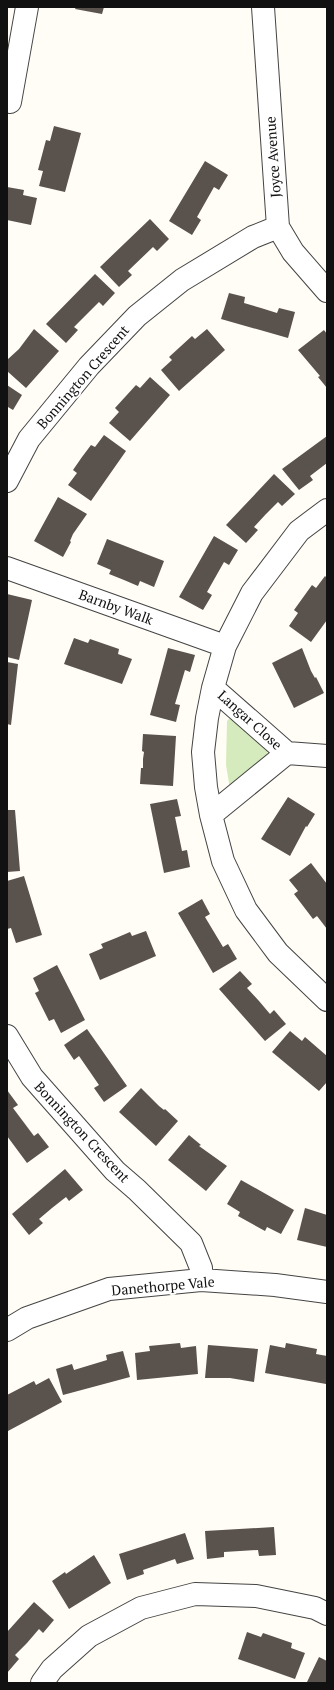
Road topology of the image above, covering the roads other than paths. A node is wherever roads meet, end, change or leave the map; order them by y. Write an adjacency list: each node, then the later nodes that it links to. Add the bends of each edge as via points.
1 (27, 7): 3 (street)
2 (263, 7): 5 (street, Joyce Avenue)
3 (12, 63): 4 (street)
4 (10, 102)
5 (278, 227): 6 (street, Joyce Avenue, via 293,252); 7 (street, Bonnington Crescent, via 253,237 182,280 137,316 89,366 29,440)
6 (327, 291)
7 (7, 481)
8 (327, 510): 10 (street, via 299,532 252,593)
9 (7, 568): 10 (street, Barnby Walk)
10 (225, 646): 11 (street)
11 (213, 688): 12 (street, Langar Close); 14 (street, via 203,752)
12 (287, 753): 13 (street, Langar Close); 14 (street, Langar Close)
13 (327, 756)
14 (211, 815): 15 (street, via 223,861 246,910 278,953)
15 (327, 1000)
16 (7, 1036): 17 (street, Bonnington Crescent, via 32,1077 110,1165 191,1243 201,1268)
17 (201, 1280): 18 (street, Danethorpe Vale, via 275,1285); 19 (street, Danethorpe Vale, via 109,1289 27,1318)
18 (327, 1292)
19 (7, 1330)
20 (327, 1614): 21 (street, via 315,1608 256,1596 195,1594 141,1608 89,1636 52,1669)
21 (42, 1683)

